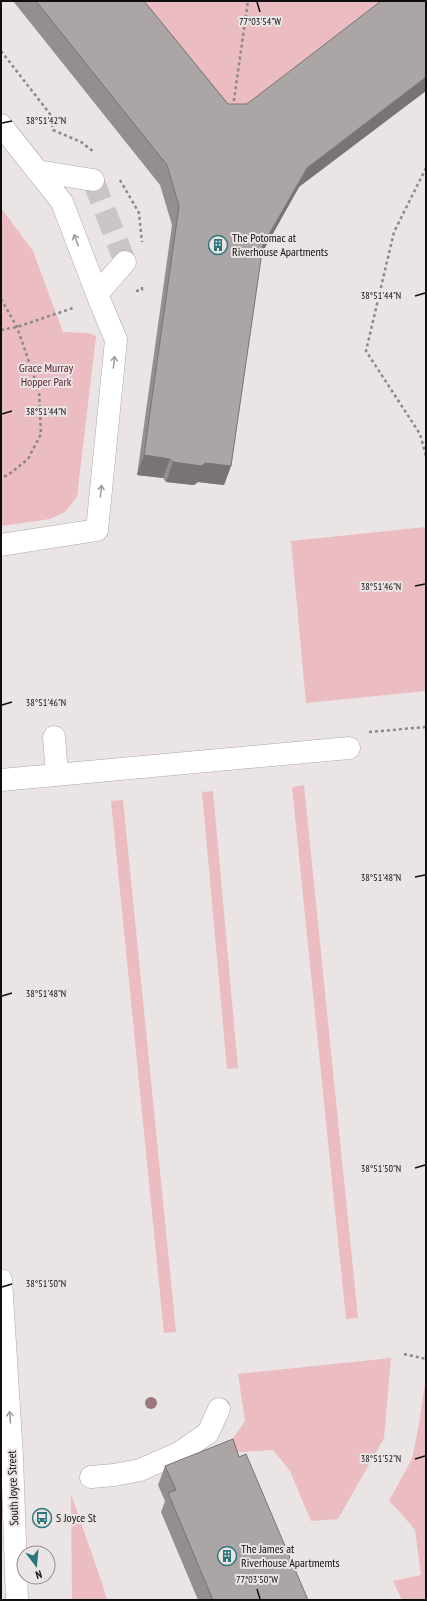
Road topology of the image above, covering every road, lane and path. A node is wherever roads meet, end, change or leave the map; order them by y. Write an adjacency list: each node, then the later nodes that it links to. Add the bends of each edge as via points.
1 (248, 1): 2 (path)
2 (233, 109)
3 (1, 125): 5 (main road)
4 (426, 168): 10 (path, via 394,232 366,351 420,434)
5 (37, 171): 6 (main road); 8 (main road, one-way to 5, via 62,202)
6 (94, 180)
7 (125, 262): 8 (main road)
8 (97, 294): 12 (main road, one-way to 8, via 97,530 116,340)
9 (1, 299): 11 (path, via 17,327 39,391 41,434 28,459)
10 (426, 456)
11 (1, 478)
12 (1, 545)
13 (54, 738): 15 (main road)
14 (349, 748): 15 (main road)
15 (57, 774): 16 (main road)
16 (1, 780)
17 (1, 1280): 21 (main road, South Joyce Street, one-way to 17)
18 (404, 1354): 19 (path)
19 (426, 1359)
20 (219, 1409): 22 (main road, via 208,1433 179,1453 140,1470)
21 (7, 1456): 23 (main road, South Joyce Street)
22 (91, 1477)
23 (17, 1600)

